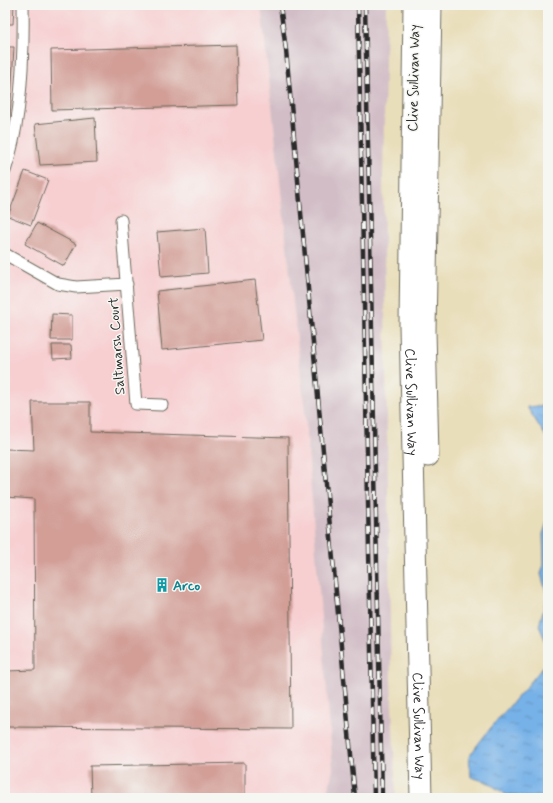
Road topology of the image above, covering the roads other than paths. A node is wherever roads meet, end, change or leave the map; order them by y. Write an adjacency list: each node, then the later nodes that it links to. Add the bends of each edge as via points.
1 (23, 5): 4 (street, via 21,80)
2 (414, 5): 10 (highway, Clive Sullivan Way, via 410,325)
3 (431, 5): 11 (highway, Clive Sullivan Way, via 426,330)
4 (9, 148): 5 (street)
5 (5, 171)
6 (121, 220): 8 (street, Saltmarsh Court)
7 (5, 254): 8 (street, Saltmarsh Court, via 58,284 76,287)
8 (127, 284): 9 (street, Saltmarsh Court, via 136,404)
9 (162, 405)
10 (421, 798)
11 (433, 798)

